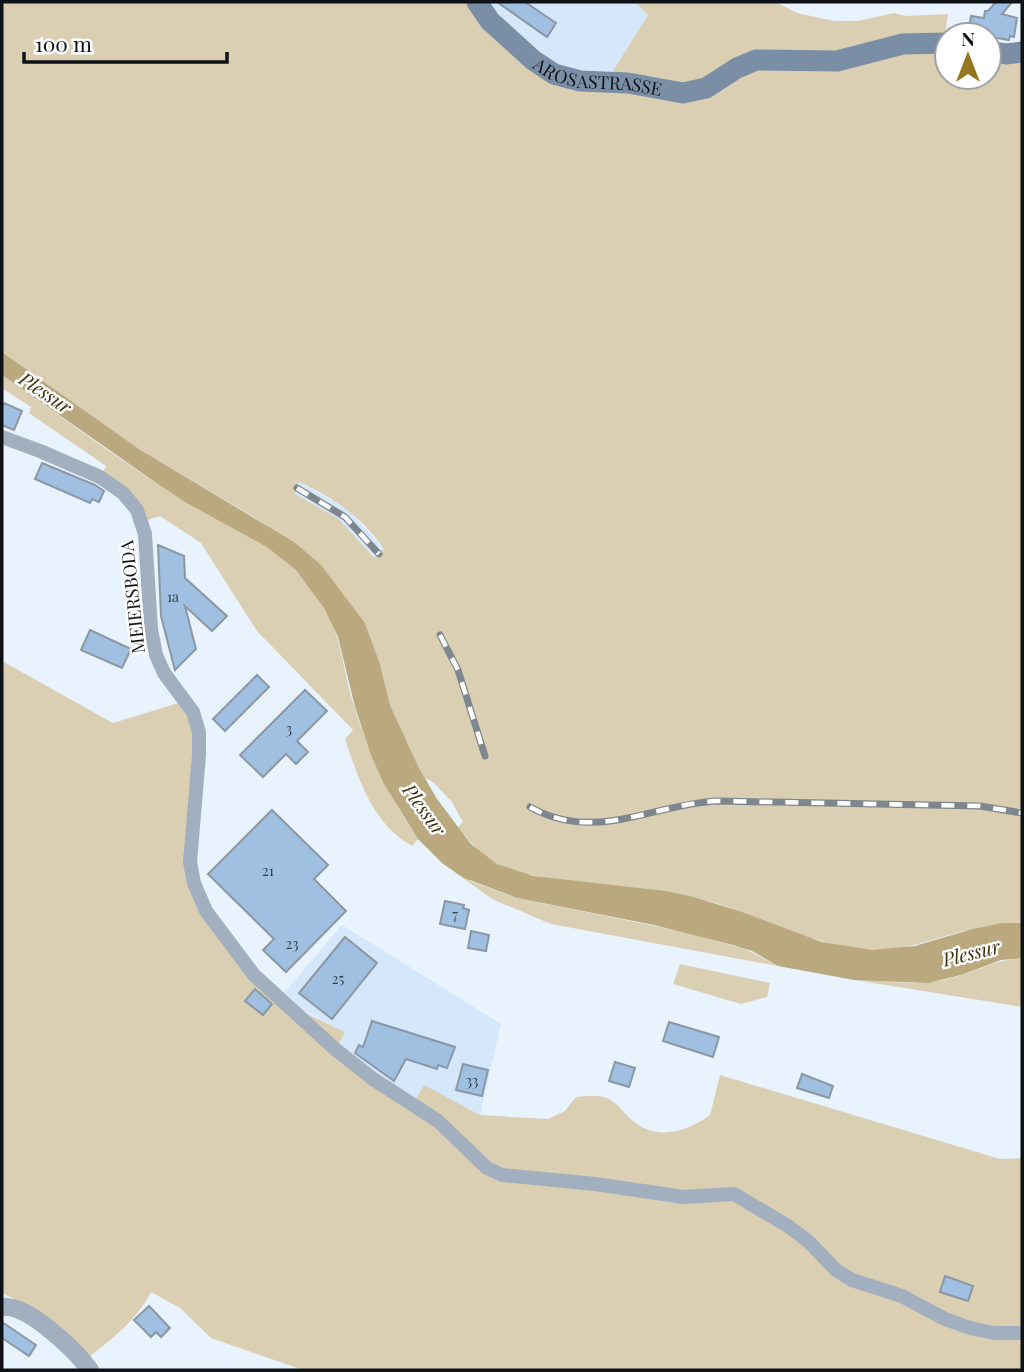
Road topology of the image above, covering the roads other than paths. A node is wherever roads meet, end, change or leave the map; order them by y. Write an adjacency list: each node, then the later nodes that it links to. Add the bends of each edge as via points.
1 (477, 2): 2 (main road, AROSASTRASSE, via 490,21 554,74 683,93 713,85 756,60 837,61 903,44)
2 (933, 43)
3 (1022, 52): 4 (main road)
4 (1003, 53)
5 (2, 438): 7 (street, MEIERSBODA, via 100,478 123,493 137,510 146,540 154,647 164,673 198,725 190,862 198,894 260,981 352,1063 438,1121 493,1172 684,1197 737,1195 788,1226 852,1280 902,1296 970,1328)
6 (2, 1307): 8 (street, via 24,1311)
7 (1022, 1333)
8 (90, 1370)

